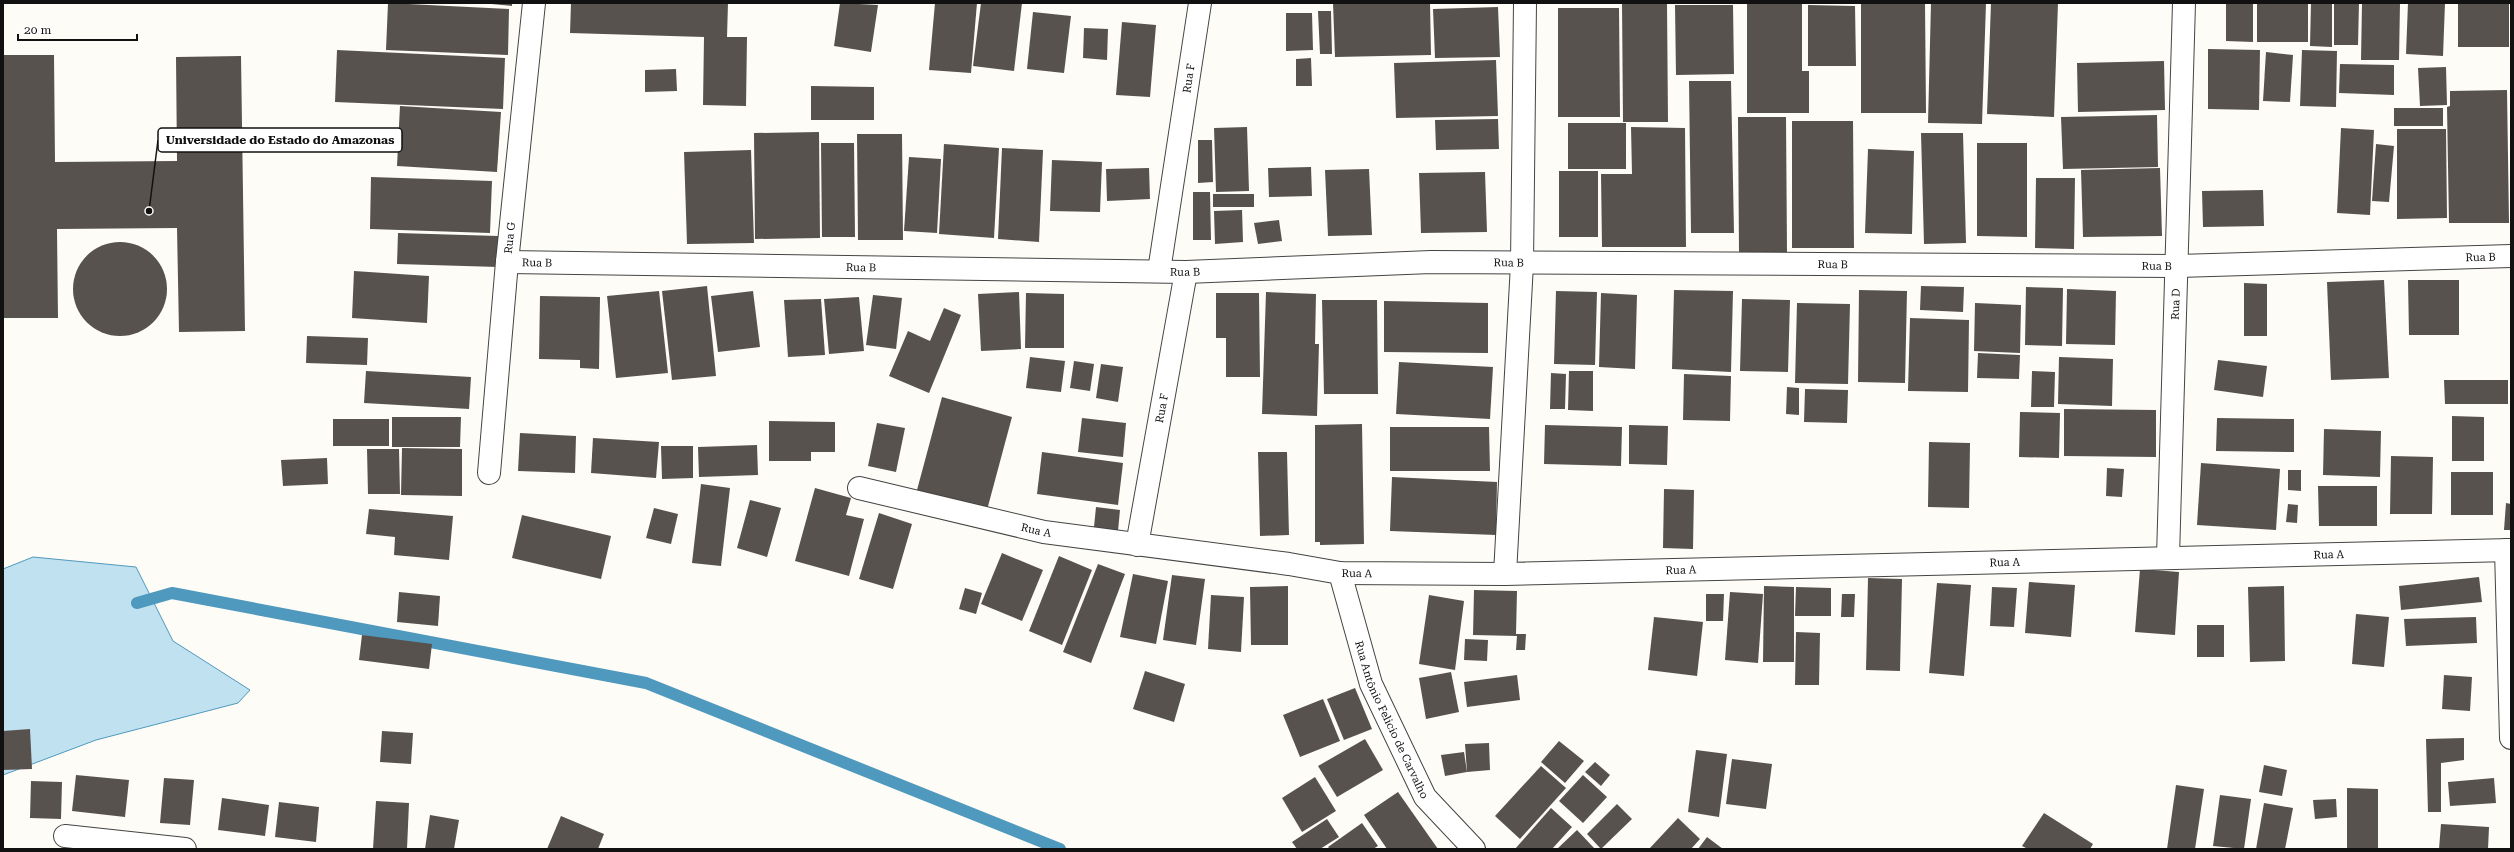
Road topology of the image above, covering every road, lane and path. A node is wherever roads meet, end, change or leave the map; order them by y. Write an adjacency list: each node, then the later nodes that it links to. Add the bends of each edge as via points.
1 (534, 3): 6 (street, Rua G)
2 (1200, 3): 9 (street, Rua F)
3 (1525, 3): 7 (street)
4 (2184, 3): 8 (street, Rua D)
5 (2511, 256): 8 (street, Rua B)
6 (507, 262): 9 (street, Rua B); 11 (street, Rua G)
7 (1522, 264): 8 (street, Rua B); 10 (street, Rua B, via 1431,262); 17 (street)
8 (2178, 266): 15 (street, Rua D)
9 (1159, 272): 10 (street, Rua B)
10 (1186, 272): 13 (street, Rua F)
11 (489, 473)
12 (859, 488): 13 (street, Rua A, via 1044,532)
13 (1137, 545): 16 (street, Rua A)
14 (2508, 550): 15 (street, Rua A); 18 (street)
15 (2168, 557): 17 (street, Rua A)
16 (1340, 573): 17 (street, Rua A); 21 (street, Rua Antônio Felicio de Carvalho, via 1371,684 1425,797)
17 (1505, 574)
18 (2511, 738)
19 (65, 836): 20 (street)
20 (185, 849)
21 (1474, 849)

